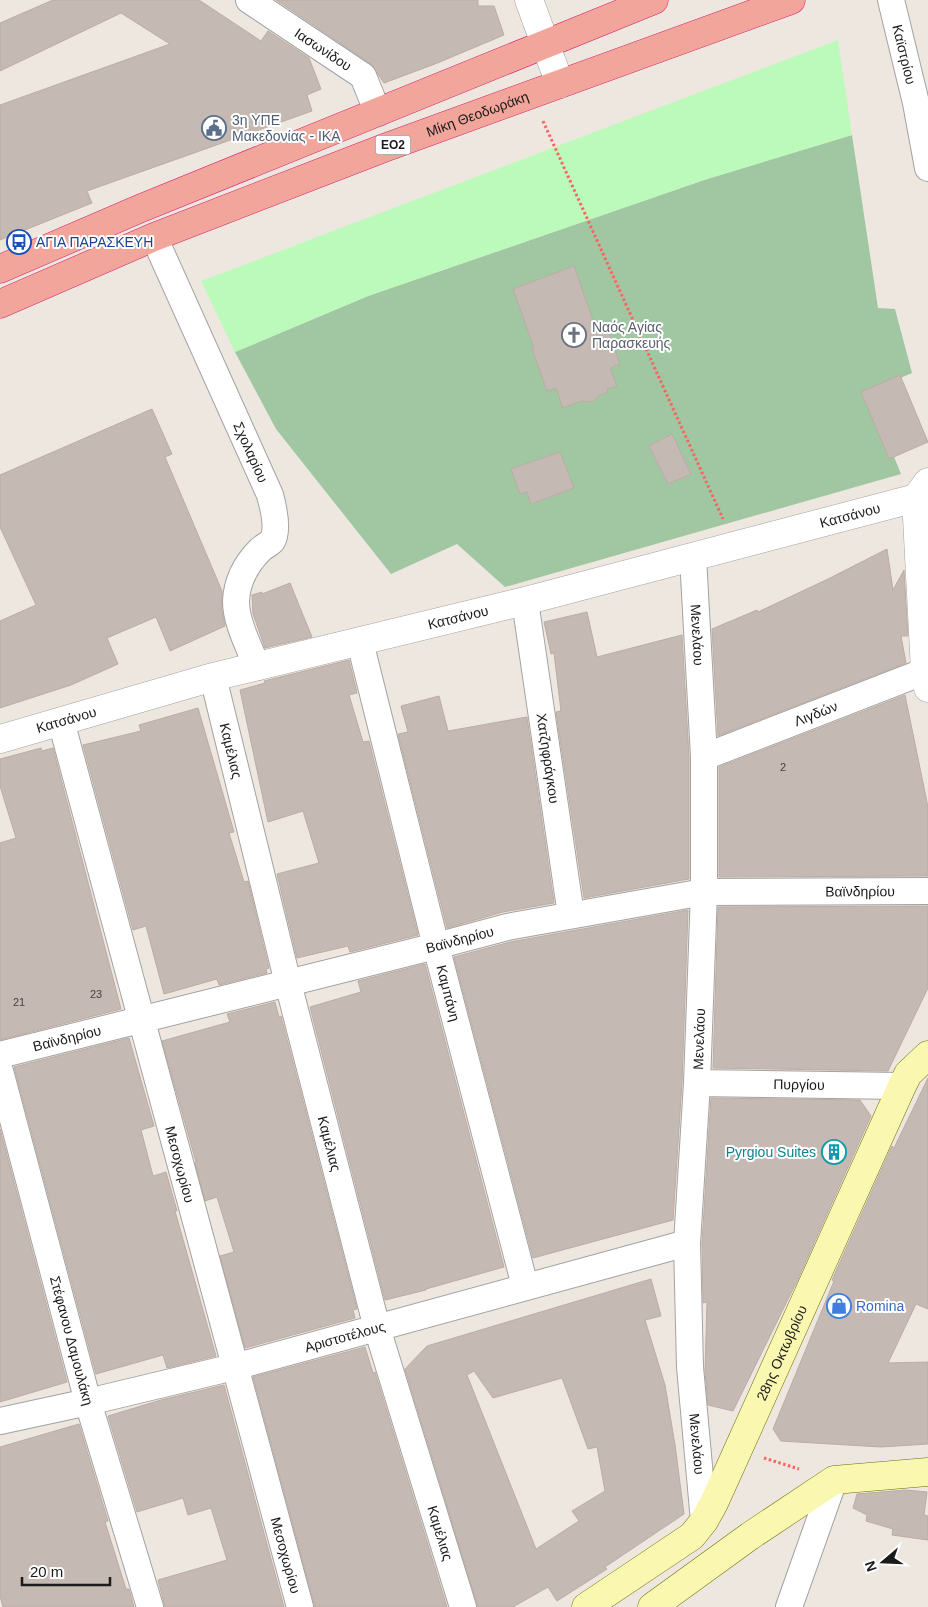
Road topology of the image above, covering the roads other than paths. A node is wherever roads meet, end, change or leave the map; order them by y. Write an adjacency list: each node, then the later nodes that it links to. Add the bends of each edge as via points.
1 (250, 0): 8 (street, Ιασωνίδου, via 364,76)
2 (529, 0): 6 (street)
3 (654, 0): 6 (highway, ΕΟ2)
4 (791, 0): 7 (highway, Μίκη Θεοδωράκη / ΕΟ2)
5 (891, 0): 9 (street, Καϊστρίου)
6 (545, 45): 7 (street); 8 (highway, ΕΟ2)
7 (560, 84): 10 (highway, Μίκη Θεοδωράκη / ΕΟ2)
8 (378, 113): 11 (highway, ΕΟ2)
9 (928, 168)
10 (154, 237): 12 (highway, Μίκη Θεοδωράκη / ΕΟ2); 17 (street, Σχολαρίου, via 273,506 272,540 250,561 237,591 237,612)
11 (0, 269)
12 (0, 304)
13 (922, 490): 14 (street, Κατσάνου); 18 (street)
14 (692, 557): 15 (street, Κατσάνου); 22 (street, Μενελάου)
15 (525, 601): 16 (street, Κατσάνου); 25 (street, Χατζηφράγκου)
16 (360, 642): 17 (street, Κατσάνου); 26 (street, Καμπάνη)
17 (257, 667): 19 (street, Κατσάνου)
18 (927, 676): 22 (street, Λιγδών)
19 (213, 677): 20 (street, Κατσάνου); 27 (street, Καμέλιας)
20 (61, 721): 21 (street, Κατσάνου); 28 (street, Μεσοχωρίου)
21 (0, 739)
22 (704, 757): 24 (street, Μενελάου)
23 (928, 891): 24 (street, Βαϊνδηρίου)
24 (704, 892): 25 (street, Βαϊνδηρίου); 32 (street, Μενελάου)
25 (571, 915): 26 (street, Βαϊνδηρίου, via 507,927)
26 (436, 946): 27 (street, Βαϊνδηρίου); 35 (street, Καμπάνη)
27 (288, 983): 28 (street, Βαϊνδηρίου); 36 (street, Καμέλιας)
28 (142, 1019): 29 (street, Βαϊνδηρίου); 37 (street, Μεσοχωρίου)
29 (0, 1055)
30 (928, 1055): 33 (main road, 28ης Οκτωβρίου, via 908,1074)
31 (0, 1071): 38 (street, Στέφανου Δαμουλάκη)
32 (697, 1083): 33 (street, Πυργίου); 34 (street, Μενελάου)
33 (902, 1086): 42 (main road, 28ης Οκτωβρίου)
34 (688, 1243): 35 (street, Αριστοτέλους); 42 (street, Μενελάου, via 690,1367)
35 (525, 1286): 36 (street, Αριστοτέλους)
36 (377, 1328): 37 (street, Αριστοτέλους); 45 (street, Καμέλιας)
37 (234, 1367): 38 (street, Αριστοτέλους); 44 (street, Μεσοχωρίου)
38 (88, 1402): 39 (street, Αριστοτέλους); 43 (street, Στέφανου Δαμουλάκη)
39 (0, 1421)
40 (928, 1472): 41 (main road)
41 (834, 1480): 47 (main road); 48 (street)
42 (704, 1521): 46 (main road, 28ης Οκτωβρίου, via 692,1536)
43 (150, 1607)
44 (300, 1607)
45 (463, 1607)
46 (586, 1607)
47 (652, 1607)
48 (789, 1607)

